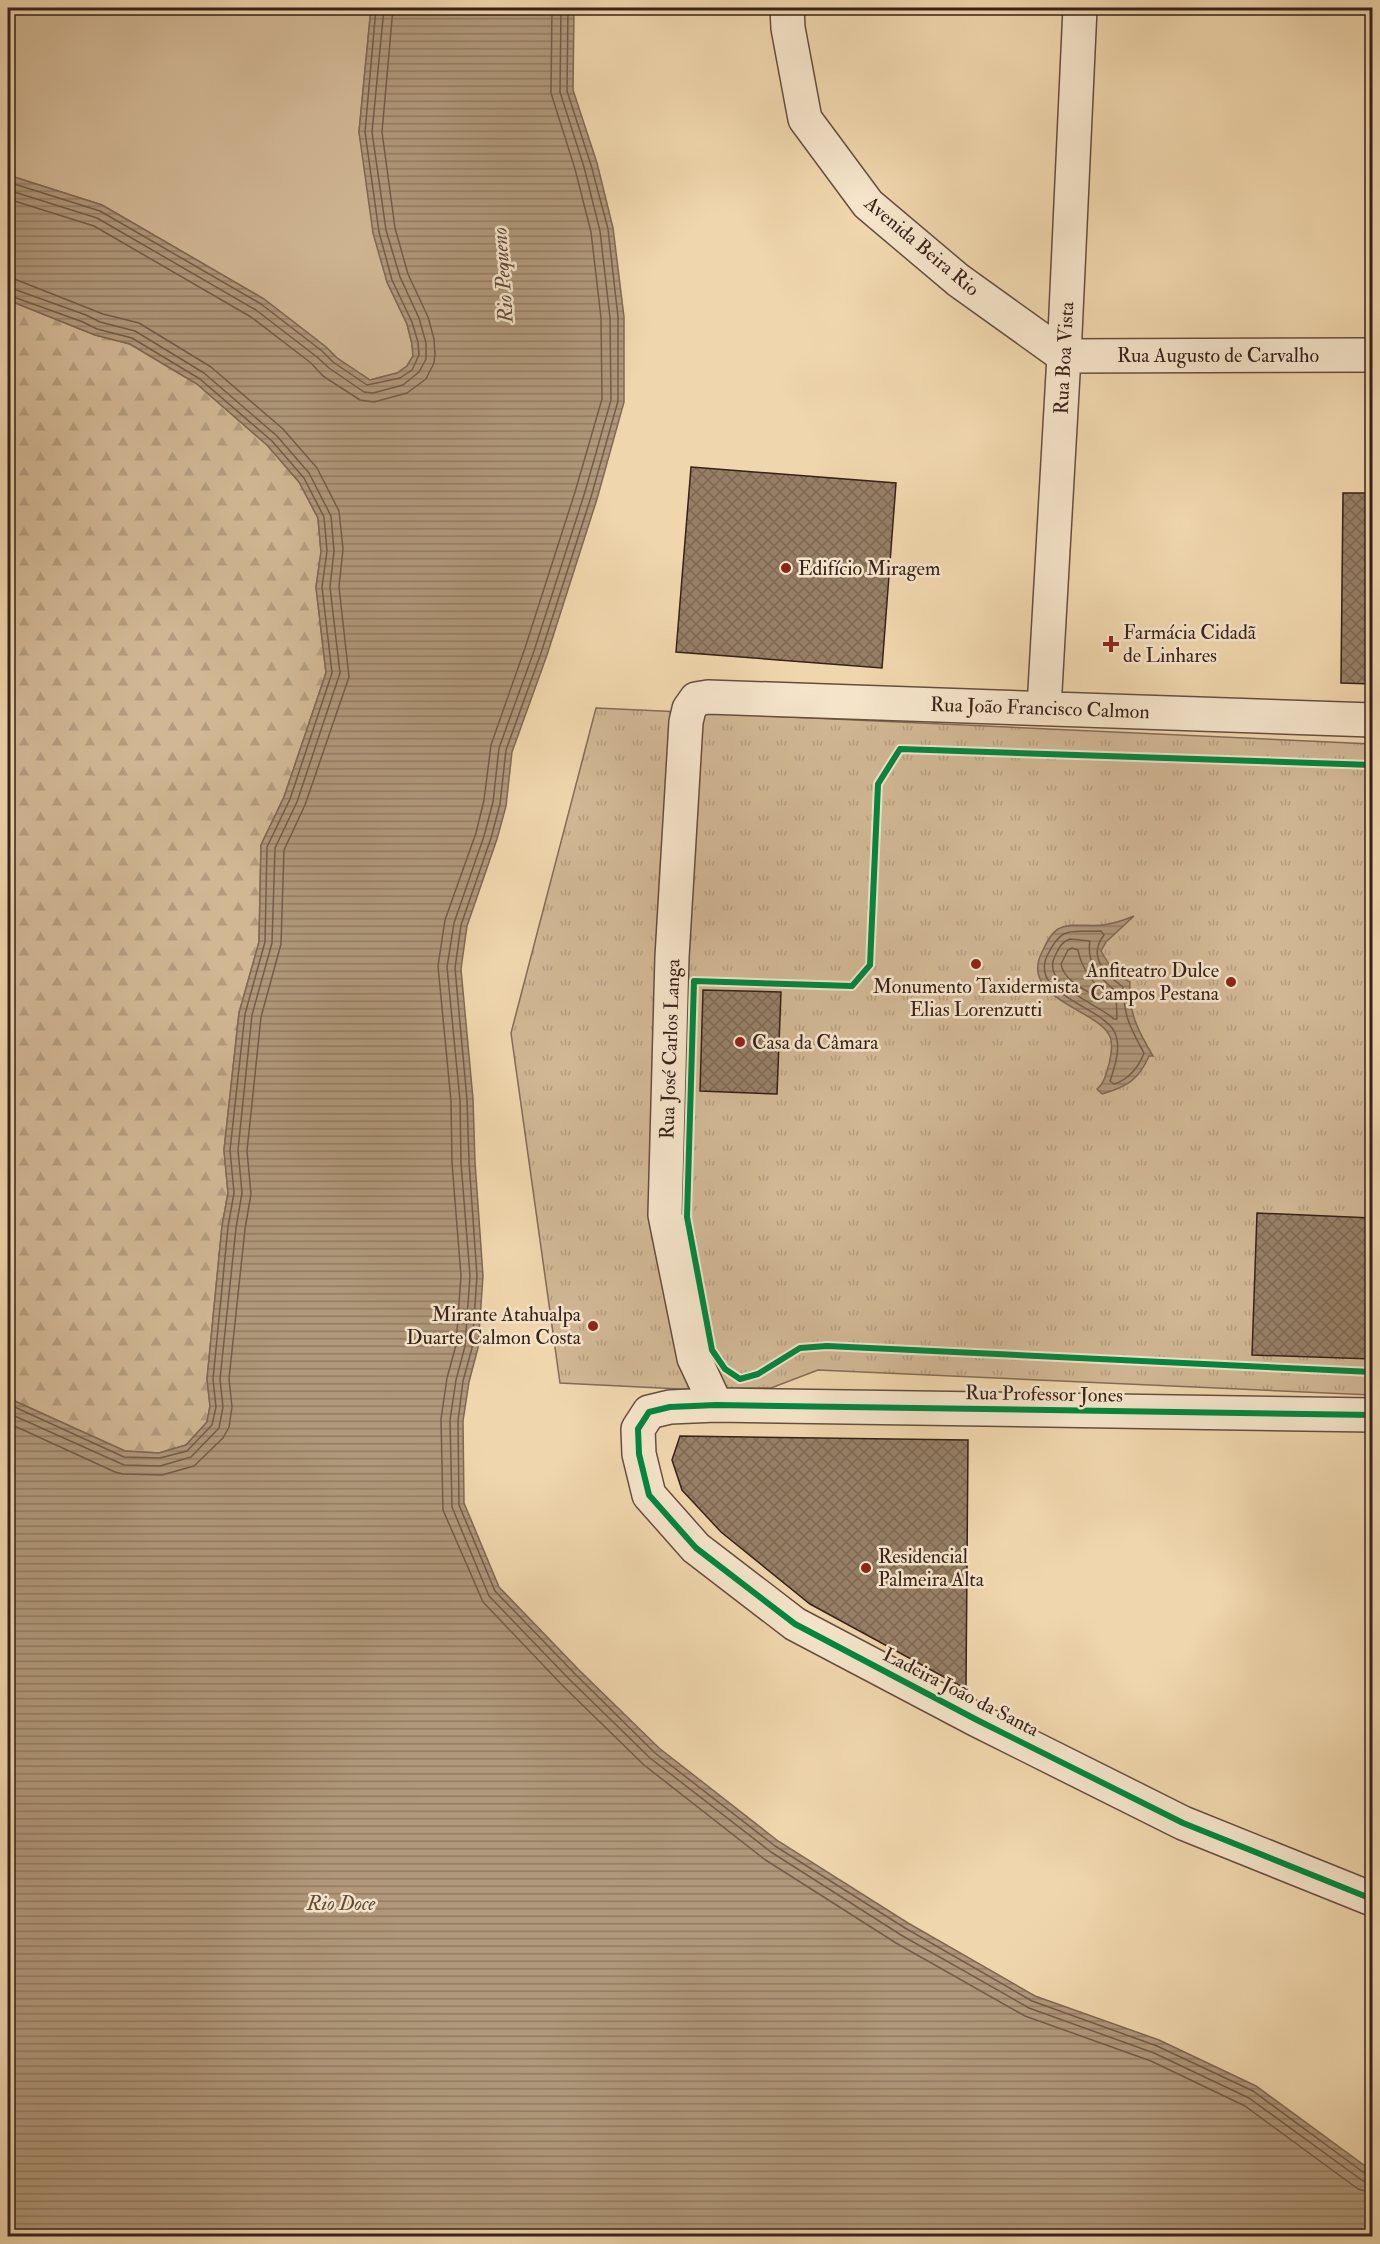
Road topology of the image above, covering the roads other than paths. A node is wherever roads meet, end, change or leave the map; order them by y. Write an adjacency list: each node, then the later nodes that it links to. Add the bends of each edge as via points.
1 (787, 8): 4 (street, Avenida Beira Rio, via 805,119 868,204 958,280)
2 (1080, 8): 4 (street, Rua Boa Vista)
3 (1372, 355): 4 (street, Rua Augusto de Carvalho)
4 (1064, 356): 6 (street, Rua Boa Vista)
5 (708, 697): 6 (street, Rua João Francisco Calmon); 8 (street, Rua José Carlos Langa, via 696,699 686,722 672,957 665,1215 694,1358)
6 (1044, 708): 7 (street, Rua João Francisco Calmon)
7 (1372, 720)
8 (716, 1405): 9 (street, Rua Professor Jones); 10 (street, Rua Professor Jones)
9 (649, 1412): 11 (street, Ladeira João da Santa, via 638,1429 639,1454 649,1495 696,1548 795,1624 1183,1823)
10 (1372, 1415)
11 (1372, 1899)

